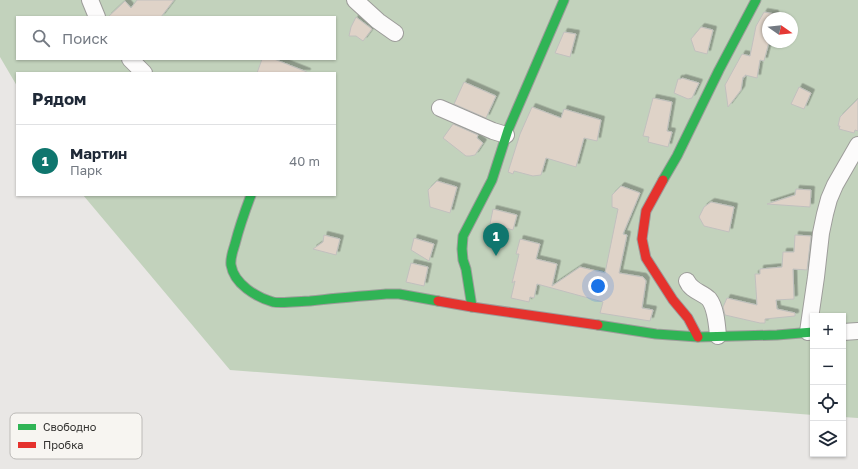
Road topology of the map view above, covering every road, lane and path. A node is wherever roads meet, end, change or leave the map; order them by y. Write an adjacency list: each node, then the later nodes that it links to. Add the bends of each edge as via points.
1 (90, 0): 5 (street)
2 (355, 0): 6 (street)
3 (564, 0): 10 (street)
4 (756, 0): 20 (street, via 718,70 677,156 646,211 642,239 646,258 688,318)
5 (97, 16)
6 (395, 33)
7 (131, 60): 8 (street)
8 (143, 72)
9 (440, 108): 10 (street)
10 (506, 135): 14 (street, via 492,180 463,236 463,260)
11 (858, 145): 15 (street, via 829,199 821,233)
12 (251, 196): 14 (street, via 238,232 231,266 246,289 257,295 274,302 293,302 399,294)
13 (687, 281): 19 (street, via 695,291 709,299 716,319)
14 (472, 307): 20 (street, via 649,333)
15 (813, 313)
16 (810, 332): 19 (street)
17 (846, 332): 18 (street)
18 (858, 332)
19 (718, 336): 20 (street)
20 (698, 337)

